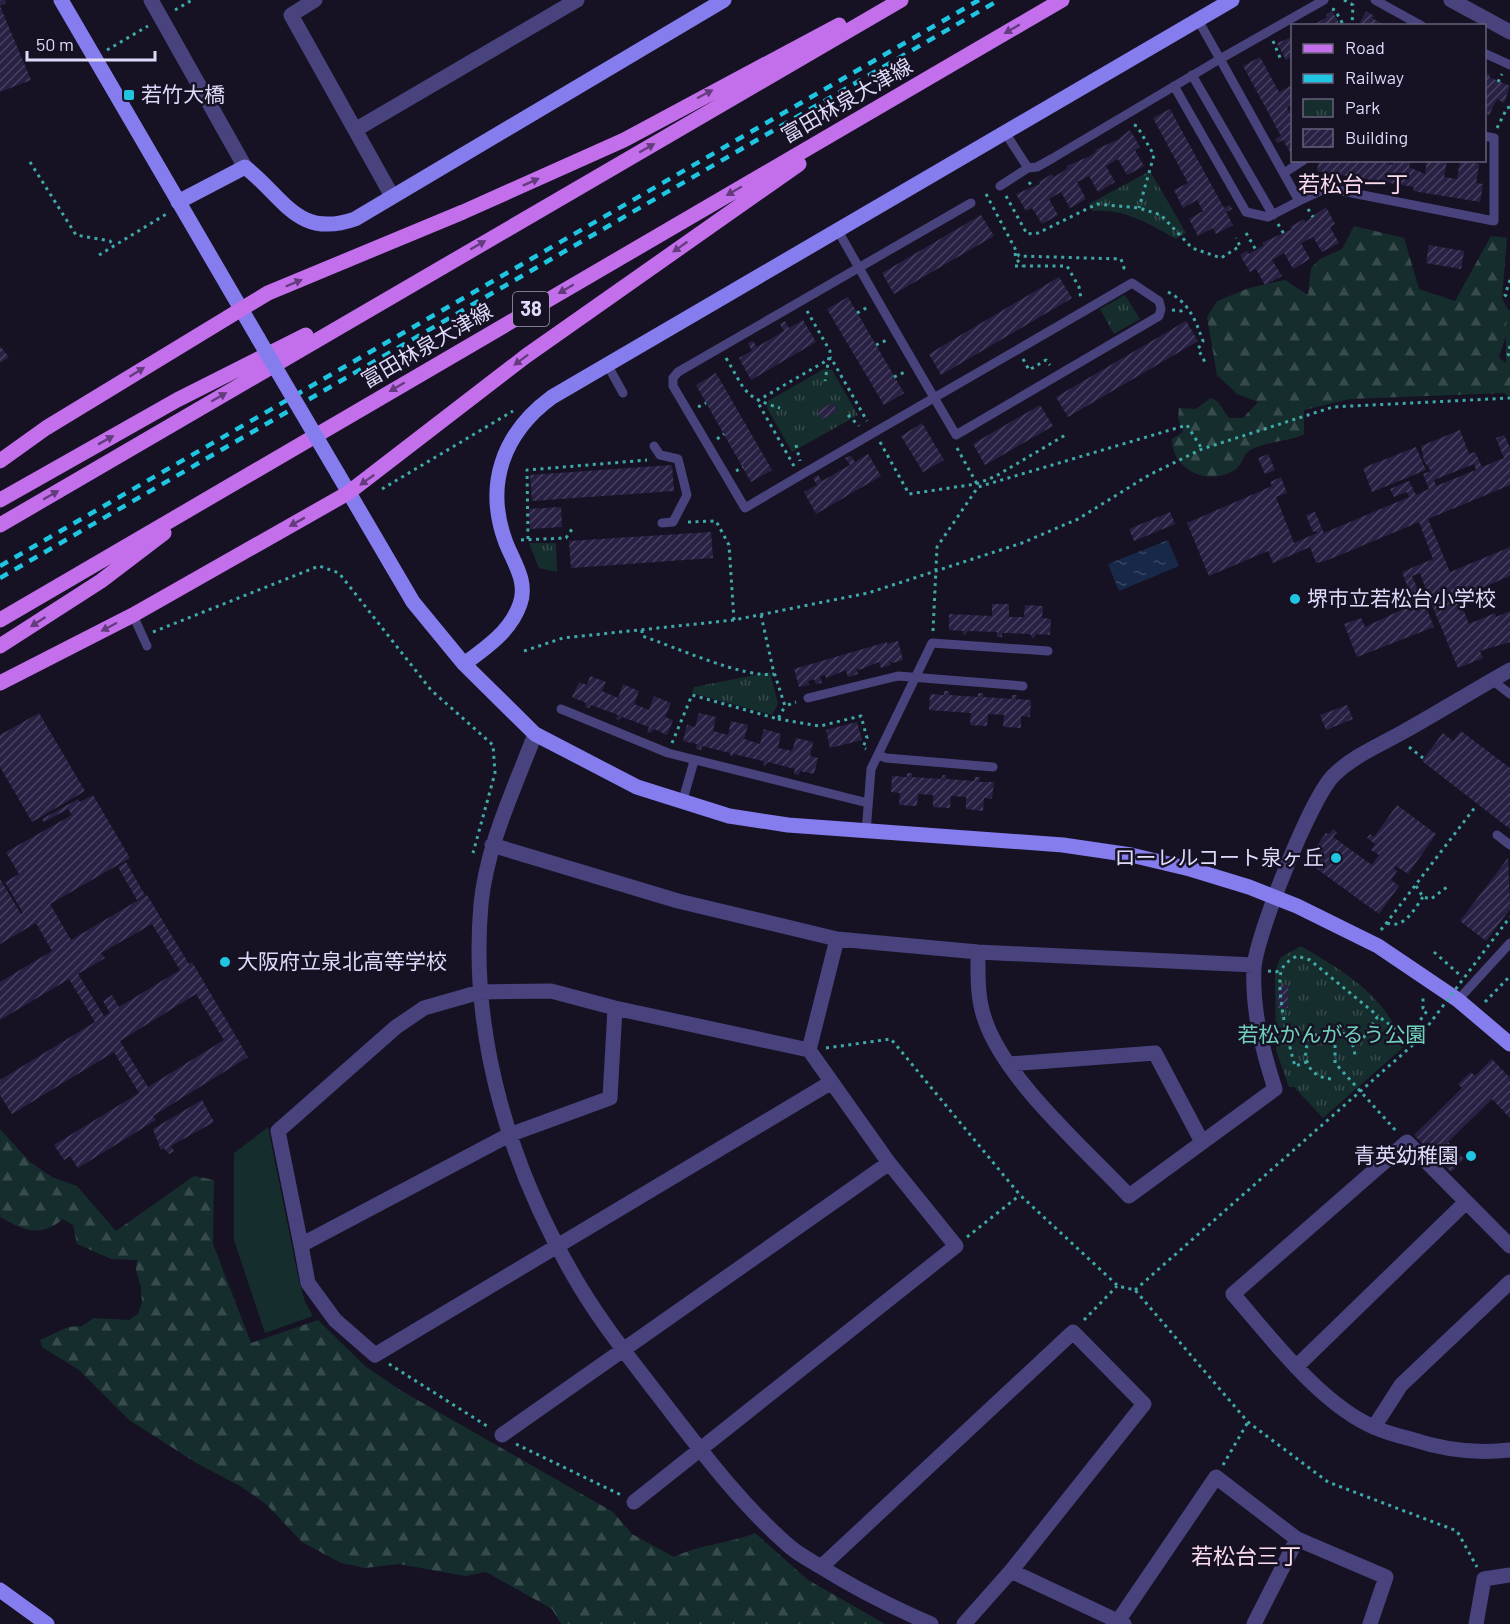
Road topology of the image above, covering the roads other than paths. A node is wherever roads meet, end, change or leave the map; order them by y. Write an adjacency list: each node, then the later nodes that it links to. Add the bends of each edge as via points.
1 (61, 0): 32 (street)
2 (151, 0): 26 (street)
3 (315, 0): 22 (street, via 291,15)
4 (577, 0): 22 (street)
5 (724, 0): 30 (street)
6 (890, 0): 38 (main road, one-way to 6, via 268,293 624,140)
7 (901, 0): 36 (main road, one-way to 7)
8 (1062, 0): 21 (main road, 富田林泉大津線 / 38, one-way to 21)
9 (1232, 0): 13 (street)
10 (1324, 0): 17 (lane)
11 (1375, 0): 14 (lane)
12 (1451, 0): 15 (street)
13 (1198, 20): 17 (lane); 23 (street)
14 (1418, 24)
15 (1510, 32)
16 (1486, 53): 18 (lane)
17 (1220, 59): 19 (lane); 28 (lane)
18 (1510, 65)
19 (1192, 75): 20 (lane); 34 (lane)
20 (1174, 86): 27 (lane, via 1037,167); 34 (lane, via 1246,212)
21 (900, 94): 44 (main road, 富田林泉大津線 / 38, one-way to 44); 45 (main road, one-way to 45, via 526,356)
22 (355, 130): 30 (street)
23 (1006, 134): 27 (lane); 35 (street)
24 (1486, 136): 31 (lane, via 1494,138 1494,221 1327,188)
25 (1301, 162): 28 (lane)
26 (245, 167): 30 (street, via 296,217 311,223 342,224); 32 (street)
27 (1028, 168): 29 (lane)
28 (1284, 173): 31 (lane)
29 (1000, 186)
30 (392, 196)
31 (1299, 201): 34 (lane)
32 (178, 202): 38 (street)
33 (971, 203): 37 (lane)
34 (1273, 215)
35 (837, 229): 37 (lane); 39 (street)
36 (450, 262): 46 (main road, one-way to 36, via 177,400); 48 (main road, one-way to 36)
37 (859, 268): 41 (lane); 41 (lane, via 678,372 673,386 745,508)
38 (242, 309): 43 (main road, one-way to 38, via 46,428); 45 (street, bridge)
39 (608, 366): 40 (lane); 54 (street, via 552,397 531,412 515,432 500,470 497,496 500,523 523,587 520,604 511,623)
40 (623, 393)
41 (934, 398): 41 (lane, via 1132,283 1159,301 1159,316 956,435)
42 (654, 446): 47 (lane, via 660,455 678,459 687,495 673,522)
43 (0, 461)
44 (222, 490): 50 (main road, 富田林泉大津線 / 38); 51 (main road, one-way to 51, via 101,581)
45 (348, 493): 49 (main road, one-way to 49); 54 (street, via 413,603)
46 (0, 500)
47 (662, 523)
48 (0, 525)
49 (133, 615): 52 (lane); 58 (main road, one-way to 58)
50 (0, 620)
51 (0, 646)
52 (147, 646)
53 (1048, 651): 56 (lane, via 932,643)
54 (464, 664): 63 (street)
55 (1510, 670): 57 (street)
56 (916, 676): 59 (lane); 61 (lane, via 898,676); 64 (lane)
57 (1492, 680): 60 (lane); 73 (street, via 1358,757 1333,776 1313,805)
58 (0, 683)
59 (1023, 686)
60 (1510, 694)
61 (808, 699)
62 (561, 710): 65 (lane)
63 (535, 734): 67 (street, via 637,788); 71 (street)
64 (879, 754): 66 (lane, via 886,758); 68 (lane, via 872,769)
65 (694, 761): 67 (lane); 68 (lane)
66 (993, 767)
67 (681, 804): 69 (street, via 776,824)
68 (868, 804): 69 (lane)
69 (866, 832): 73 (street, via 1063,845 1131,855 1190,869)
70 (1497, 835): 72 (lane)
71 (492, 845): 74 (street, via 678,901); 78 (street, via 481,904)
72 (1510, 845)
73 (1276, 898): 77 (street); 79 (street, via 1378,946)
74 (837, 939): 76 (street); 82 (street)
75 (1510, 943): 79 (lane)
76 (978, 952): 77 (street); 83 (street, via 978,987 984,1018 996,1048)
77 (1254, 965): 86 (street, via 1260,1039 1275,1089)
78 (480, 992): 80 (street, via 551,991); 85 (street, via 485,1039); 89 (street, via 424,1008 396,1027 278,1131)
79 (1458, 1000): 81 (street)
80 (615, 1008): 82 (street); 85 (street, via 610,1098)
81 (1510, 1044)
82 (809, 1050): 84 (street)
83 (1008, 1064): 86 (street, via 1155,1053); 86 (street, via 1129,1196)
84 (830, 1083): 87 (street); 90 (street)
85 (509, 1135): 89 (street); 90 (street)
86 (1202, 1142)
87 (888, 1163): 93 (street); 97 (street, via 956,1246)
88 (1466, 1202): 91 (street); 94 (street); 94 (street, via 1407,1142 1233,1294)
89 (301, 1245): 90 (street, via 308,1284 335,1320 375,1355)
90 (558, 1245): 93 (street, via 582,1290)
91 (1510, 1246)
92 (1510, 1282): 95 (street, via 1401,1384)
93 (624, 1349): 96 (street); 97 (street)
94 (1296, 1367): 95 (street, via 1329,1398)
95 (1374, 1427): 98 (street, via 1437,1448 1485,1453)
96 (502, 1435)
97 (700, 1450): 99 (street); 101 (street, via 790,1548)
98 (1510, 1450)
99 (634, 1502)
100 (1297, 1539): 105 (street, via 1216,1478); 109 (street); 110 (street, via 1386,1576)
101 (821, 1567): 102 (street, via 1073,1332 1144,1404); 107 (street, via 862,1593)
102 (1011, 1572): 105 (street); 108 (street)
103 (1510, 1575): 111 (street, via 1484,1578)
104 (0, 1590): 106 (street)
105 (1119, 1623)
106 (47, 1624)
107 (931, 1624)
108 (964, 1624)
109 (1254, 1624)
110 (1370, 1624)
111 (1476, 1624)

